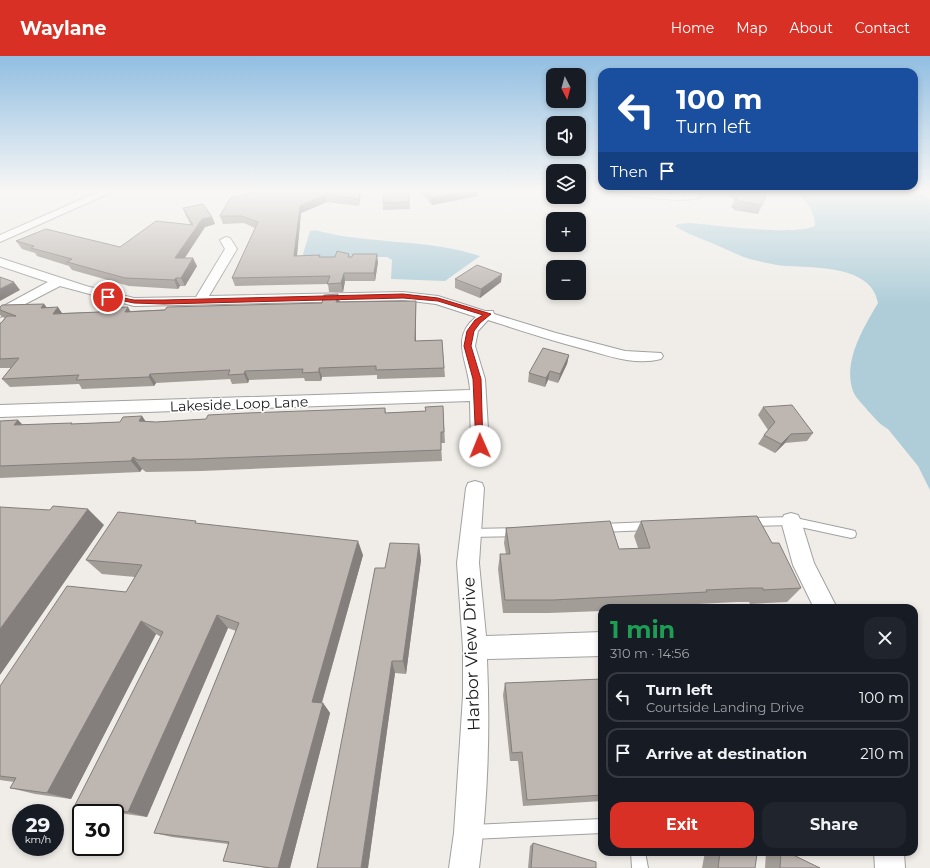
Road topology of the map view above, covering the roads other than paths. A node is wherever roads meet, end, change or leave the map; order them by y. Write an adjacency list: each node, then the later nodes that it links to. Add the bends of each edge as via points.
1 (21, 230): 2 (street)
2 (0, 239)
3 (226, 240): 6 (street, via 231,248)
4 (0, 262): 5 (street)
5 (58, 282): 6 (street, via 134,302); 7 (street)
6 (200, 301): 8 (street, via 403,296 438,300)
7 (0, 313)
8 (488, 314): 9 (street, via 551,336 625,356); 10 (street, via 471,331 468,346 477,379)
9 (656, 356)
10 (478, 395): 11 (street, Lakeside Loop Lane); 12 (street)
11 (0, 411)
12 (480, 446)
13 (475, 488): 19 (street, Harbor View Drive)
14 (791, 521): 15 (lane); 20 (lane); 21 (street, via 804,565)
15 (736, 523)
16 (658, 526): 17 (lane)
17 (596, 528)
18 (525, 531): 19 (lane)
19 (470, 533): 23 (street, Harbor View Drive, via 468,564)
20 (851, 534)
21 (824, 604)
22 (598, 644): 23 (street)
23 (475, 648): 25 (street, Harbor View Drive, via 476,696)
24 (598, 826): 25 (lane)
25 (469, 833): 27 (street, Harbor View Drive)
26 (638, 856): 28 (lane)
27 (464, 868)
28 (640, 868)

